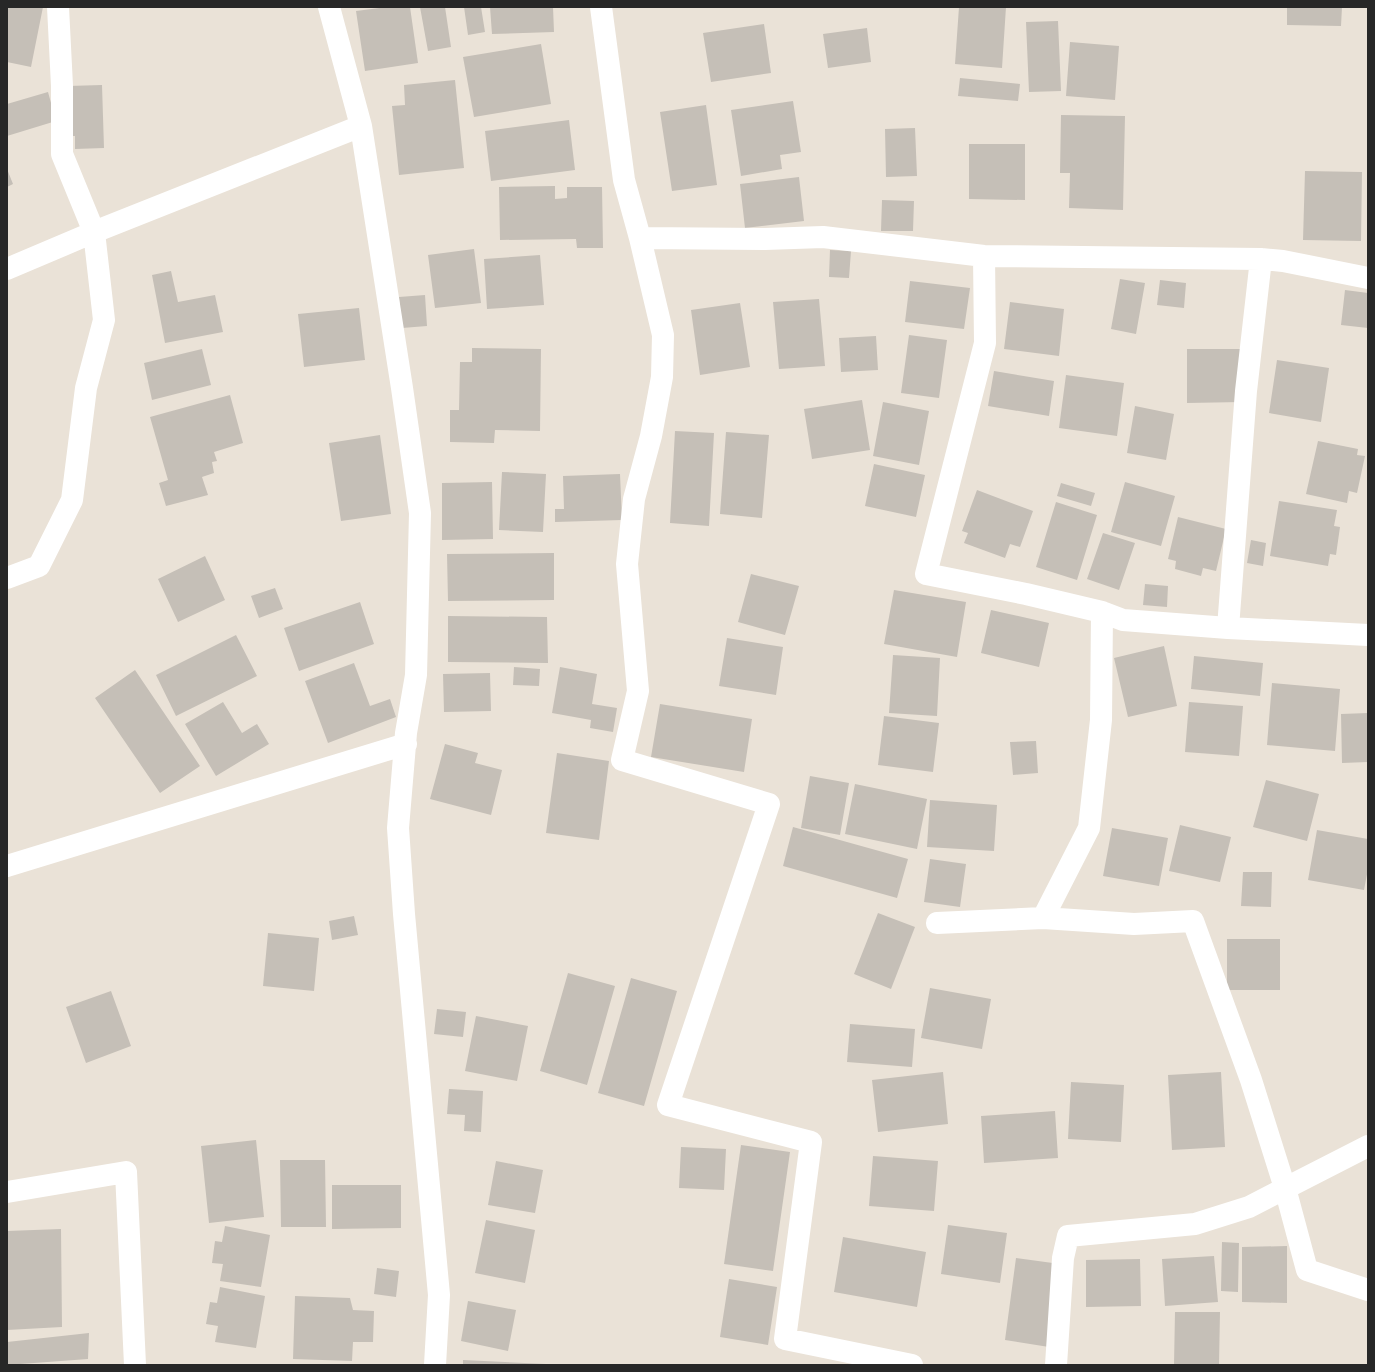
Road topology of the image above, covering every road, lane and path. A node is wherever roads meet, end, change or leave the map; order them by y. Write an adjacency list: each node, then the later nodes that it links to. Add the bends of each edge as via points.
1 (58, 7): 5 (street, via 62,154)
2 (330, 7): 4 (street)
3 (601, 7): 6 (street, via 624,180)
4 (361, 126): 5 (street); 15 (street, via 420,513 416,675)
5 (94, 232): 9 (street); 11 (street, via 104,320 86,388 72,500 39,566)
6 (640, 238): 7 (street, via 765,239 823,236); 25 (street, via 662,335 662,377 651,436 634,499 627,564 638,691 622,760 769,804 668,1105 811,1142 786,1339)
7 (984, 256): 8 (street); 12 (street, via 985,343 926,574)
8 (1261, 259): 10 (street); 13 (street, via 1246,391)
9 (7, 269)
10 (1368, 278)
11 (7, 578)
12 (1102, 612): 13 (street, via 1122,620); 17 (street, via 1101,720 1089,828)
13 (1228, 628): 14 (street)
14 (1368, 635)
15 (406, 744): 16 (street); 24 (street, via 398,828 439,1295)
16 (7, 866)
17 (1042, 918): 18 (street); 20 (street, via 1134,924 1192,921 1250,1080)
18 (937, 923)
19 (1368, 1146): 20 (street)
20 (1285, 1188): 22 (street, via 1307,1270); 26 (street, via 1249,1207 1195,1224 1068,1236 1063,1258)
21 (7, 1192): 23 (street, via 126,1172)
22 (1368, 1290)
23 (135, 1365)
24 (435, 1365)
25 (912, 1365)
26 (1056, 1365)

